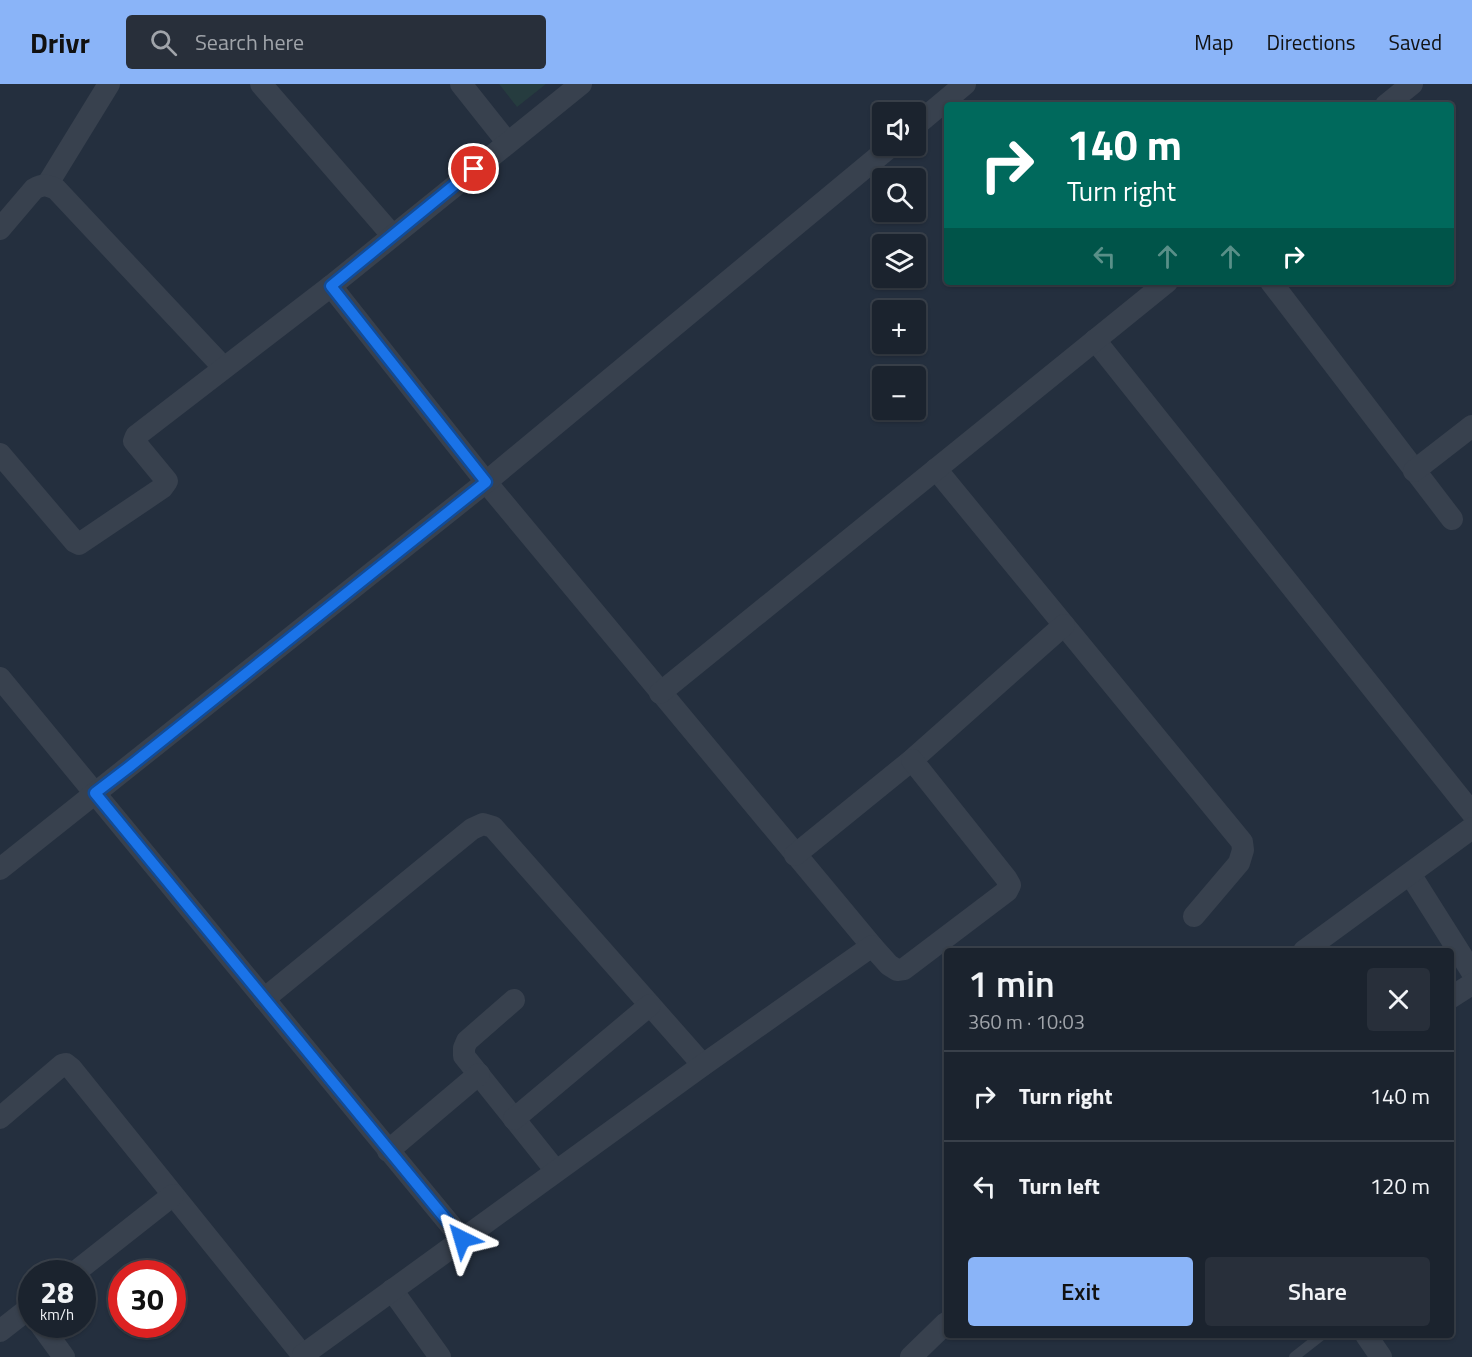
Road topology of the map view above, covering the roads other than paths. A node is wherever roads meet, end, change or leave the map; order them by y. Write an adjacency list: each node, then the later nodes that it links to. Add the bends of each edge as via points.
1 (109, 84): 11 (street)
2 (261, 84): 13 (street)
3 (461, 84): 9 (street)
4 (580, 84): 9 (street)
5 (965, 84): 8 (street)
6 (1412, 84): 7 (street)
7 (1390, 102)
8 (926, 117)
9 (507, 142): 13 (street)
10 (879, 156): 23 (street)
11 (47, 185): 12 (street, via 34,189); 18 (street, via 56,189)
12 (0, 229)
13 (392, 236): 16 (street)
14 (1163, 285): 17 (street)
15 (1273, 285): 22 (street)
16 (331, 286): 18 (street); 23 (street)
17 (1095, 340): 21 (street); 30 (street)
18 (224, 368): 20 (street, via 134,438 166,484 79,544)
19 (1472, 426): 22 (street)
20 (0, 454)
21 (936, 469): 25 (street); 27 (street)
22 (1414, 471): 24 (street)
23 (486, 482): 27 (street); 29 (street)
24 (1452, 519)
25 (1064, 625): 28 (street); 35 (street, via 1242,842 1239,862)
26 (0, 678): 29 (street)
27 (660, 693): 32 (street)
28 (912, 760): 32 (street); 36 (street, via 1010,885 904,969 889,965)
29 (95, 793): 33 (street); 41 (street)
30 (1472, 813)
31 (1472, 828): 34 (street)
32 (795, 855): 36 (street)
33 (0, 869)
34 (1410, 874): 37 (street); 38 (street)
35 (1194, 916)
36 (872, 946): 44 (street)
37 (1308, 948)
38 (1472, 972)
39 (1472, 984): 40 (street)
40 (1454, 995)
41 (264, 999): 43 (street, via 483,824 493,827); 48 (street)
42 (514, 1000): 45 (street, via 467,1041 464,1056)
43 (650, 1005): 44 (street); 47 (street)
44 (703, 1065): 49 (street)
45 (479, 1074): 47 (street); 48 (street)
46 (0, 1118): 50 (street, via 66,1065)
47 (514, 1119): 49 (street)
48 (388, 1151): 51 (street)
49 (556, 1171): 51 (street)
50 (173, 1195): 52 (street); 60 (street)
51 (462, 1239): 53 (street)
52 (91, 1260)
53 (392, 1290): 60 (street); 62 (street)
54 (18, 1321): 56 (street)
55 (944, 1325): 63 (street)
56 (0, 1331)
57 (51, 1338): 61 (street)
58 (1318, 1338): 64 (lane)
59 (1368, 1338): 65 (street)
60 (303, 1356)
61 (64, 1357)
62 (440, 1357)
63 (911, 1357)
64 (1294, 1357)
65 (1381, 1357)

